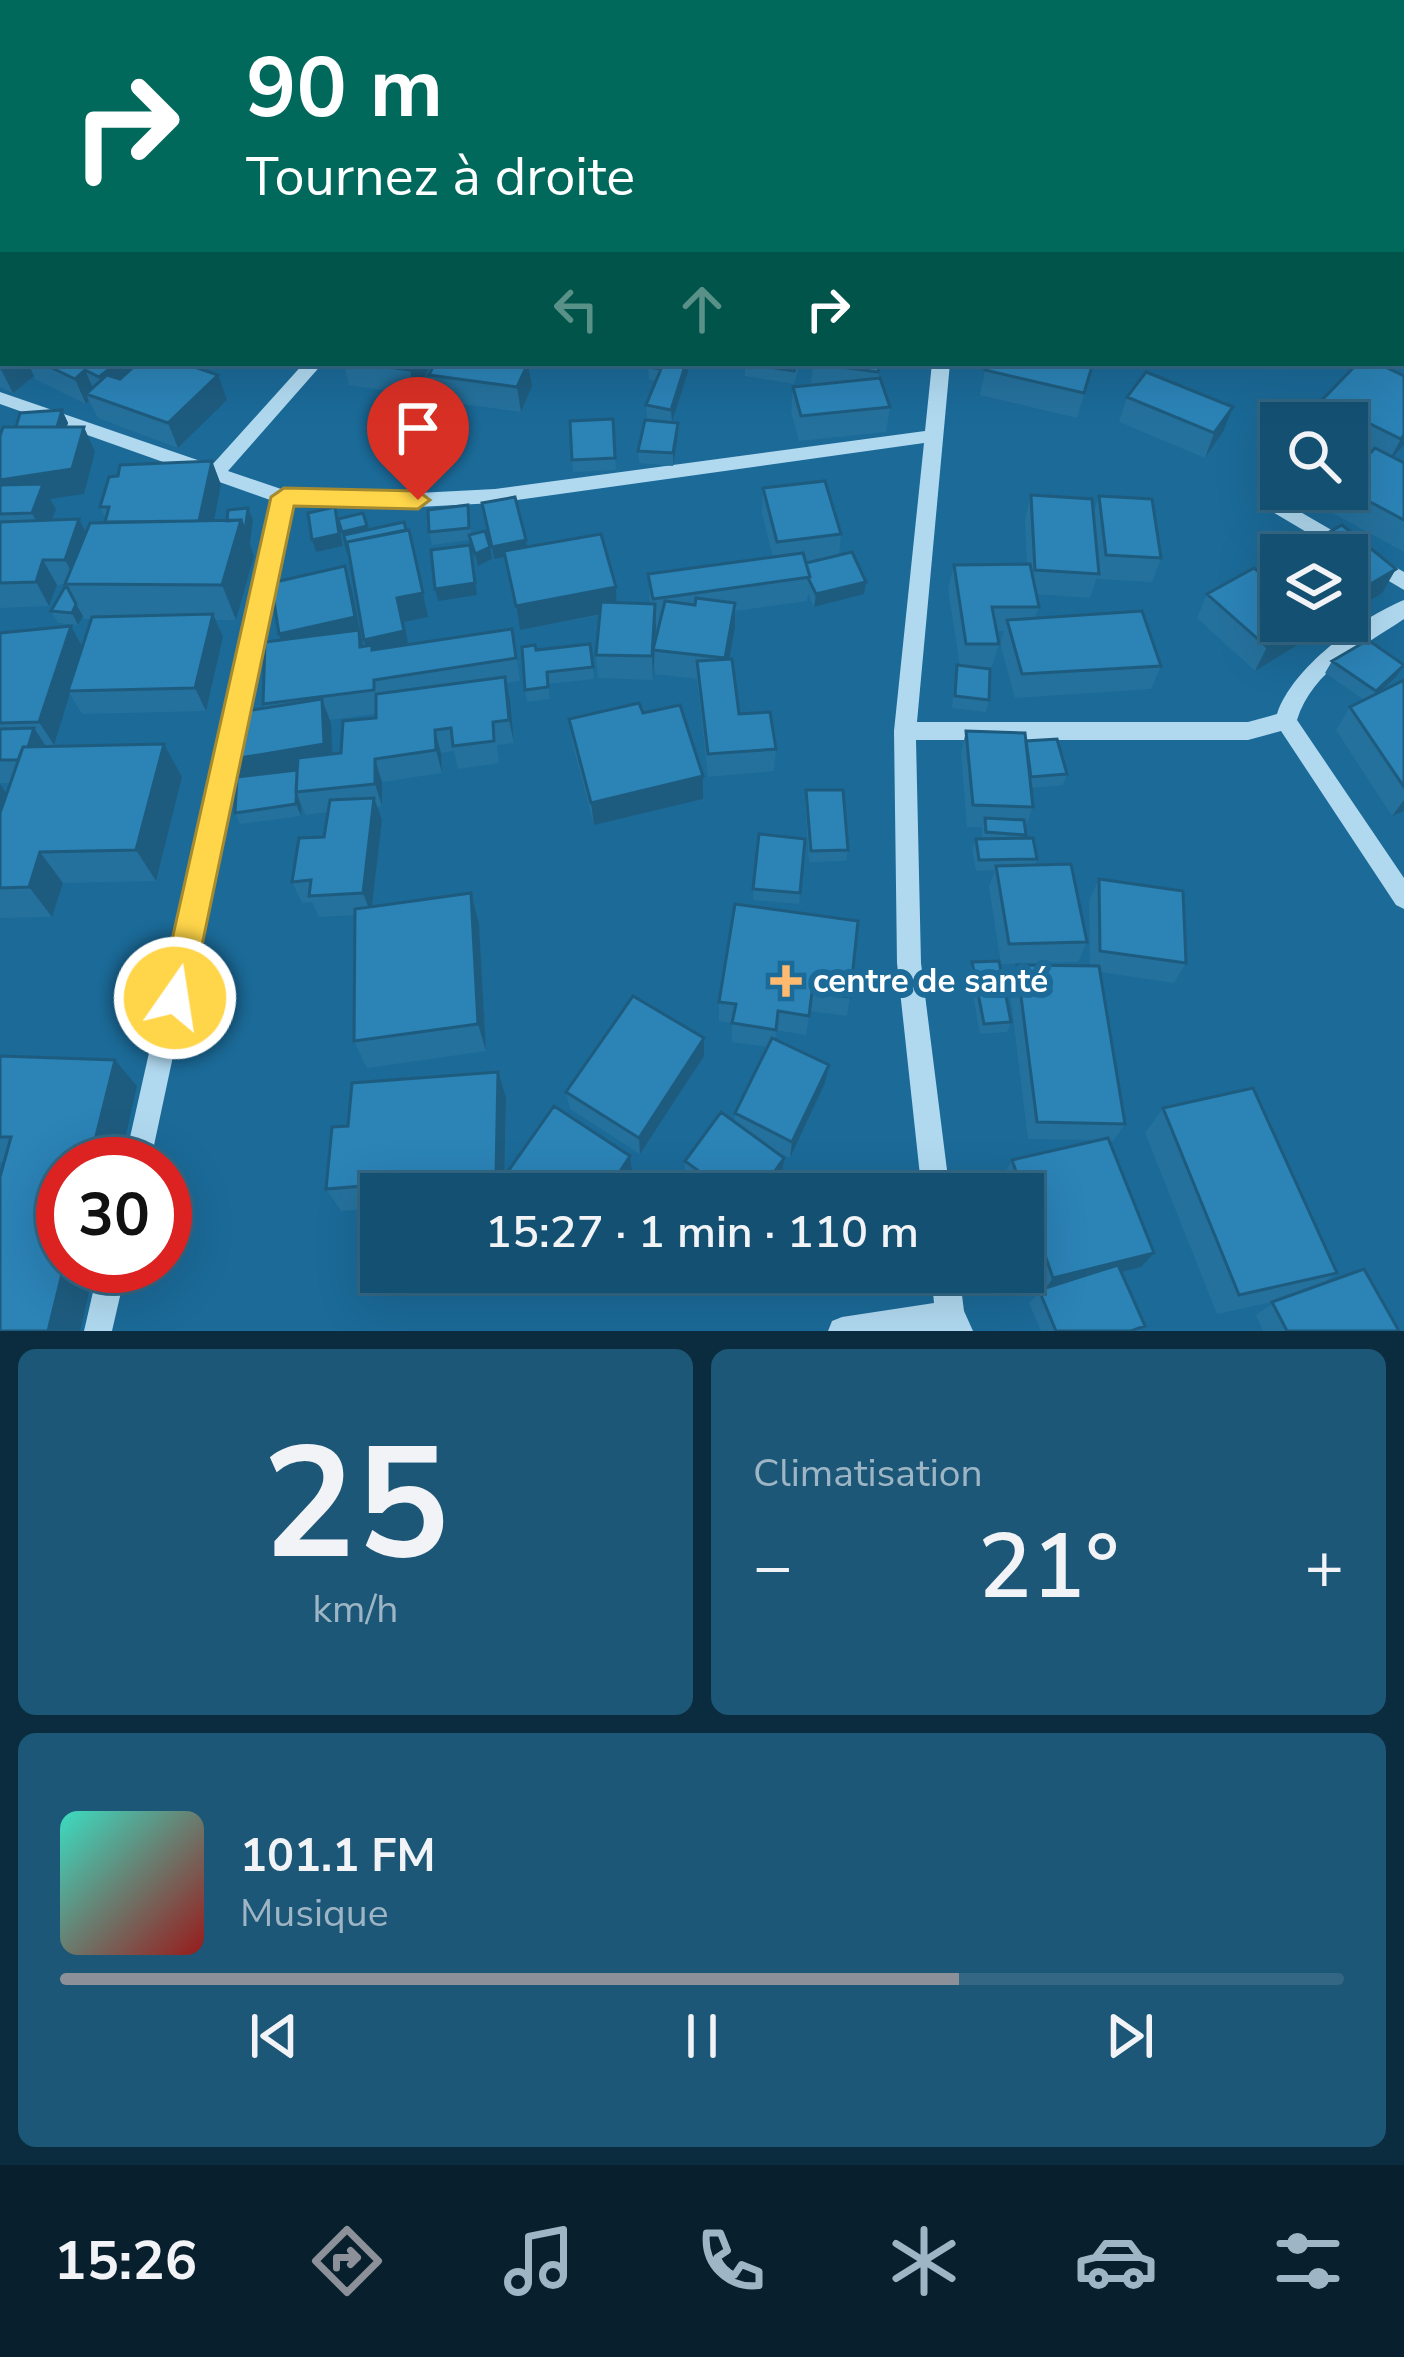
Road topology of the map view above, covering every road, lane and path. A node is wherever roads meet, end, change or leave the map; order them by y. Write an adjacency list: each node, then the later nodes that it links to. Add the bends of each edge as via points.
1 (311, 366): 5 (street)
2 (941, 366): 4 (street)
3 (1, 402): 5 (street)
4 (932, 436): 6 (street, via 495,496); 11 (street)
5 (218, 470): 6 (street)
6 (284, 497): 13 (street)
7 (1285, 510): 8 (street)
8 (1404, 582)
9 (1404, 608): 10 (street, via 1309,674 1291,694)
10 (1286, 721): 11 (street, via 1248,731); 12 (street)
11 (905, 731): 14 (street, via 909,963)
12 (1404, 898)
13 (143, 1137)
14 (934, 1173)
15 (107, 1293): 18 (street)
16 (949, 1293): 17 (street)
17 (955, 1323): 19 (street)
18 (98, 1331)
19 (842, 1331)

